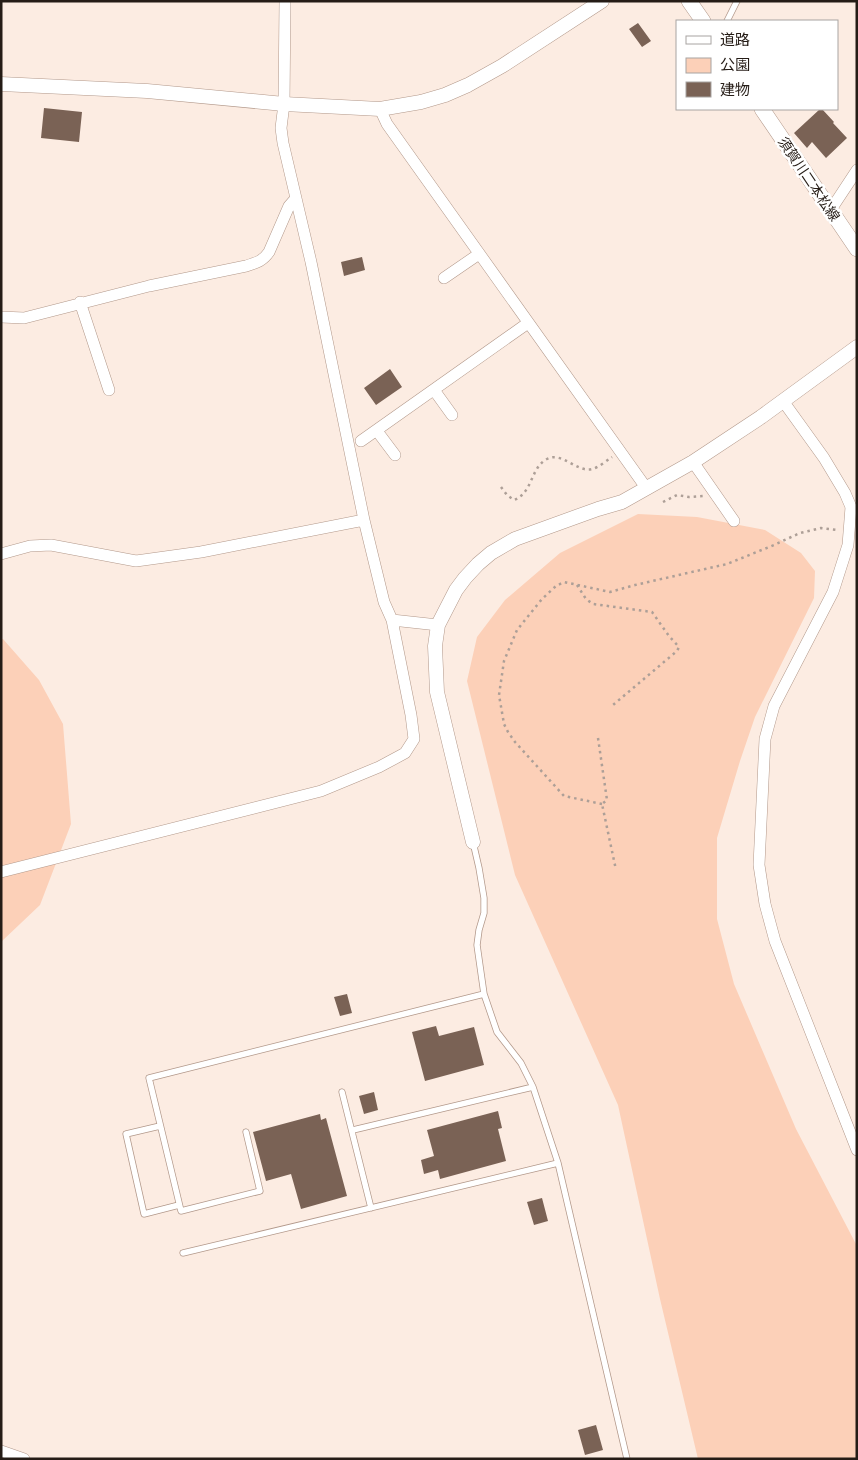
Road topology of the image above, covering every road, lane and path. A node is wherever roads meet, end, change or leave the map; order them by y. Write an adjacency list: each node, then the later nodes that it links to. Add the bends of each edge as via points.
1 (285, 1): 8 (street)
2 (602, 1): 9 (street, via 502,66 468,84 421,102)
3 (689, 1): 5 (main road)
4 (737, 1): 6 (lane)
5 (702, 20)
6 (728, 20)
7 (1, 84): 8 (street, via 147,90)
8 (284, 104): 9 (street); 12 (street, via 281,128)
9 (380, 109): 15 (street, via 387,124)
10 (763, 110): 13 (main road, 須賀川二本松線)
11 (857, 170): 13 (street)
12 (296, 198): 17 (street, via 289,206 269,252 258,263); 36 (street)
13 (830, 211): 14 (main road, 須賀川二本松線)
14 (857, 249)
15 (479, 254): 16 (street); 19 (street)
16 (444, 278)
17 (80, 302): 18 (street, via 24,318); 21 (street)
18 (1, 317)
19 (528, 323): 22 (street); 27 (street)
20 (857, 347): 23 (street)
21 (109, 390)
22 (434, 390): 24 (street); 25 (street)
23 (783, 401): 29 (street); 35 (street, via 824,458)
24 (452, 415)
25 (377, 431): 26 (street); 28 (street)
26 (361, 442)
27 (620, 452): 30 (path, via 586,470 559,458 547,459 539,466 525,493 514,500); 31 (street)
28 (395, 455)
29 (693, 462): 31 (street); 32 (street)
30 (502, 487)
31 (647, 489): 42 (street, via 622,502 515,539 491,553 456,590)
32 (714, 492): 34 (path, via 697,497 677,495); 37 (street)
33 (857, 496): 35 (street)
34 (663, 502)
35 (851, 508): 38 (street)
36 (364, 520): 39 (street, via 201,552 136,561 52,545 30,546); 41 (street, via 384,602)
37 (734, 521)
38 (853, 530): 40 (path, via 821,528 800,533 727,564 610,592); 55 (street, via 833,592 774,706 765,739 759,865 775,941)
39 (1, 554)
40 (576, 584): 43 (path, via 593,604 652,612 679,647); 45 (path, via 564,582 556,586 517,630 504,661 499,695 508,732 564,796)
41 (392, 620): 42 (street); 48 (street, via 412,716 414,739 405,753 321,791)
42 (438, 625): 46 (street, via 435,646 437,692)
43 (613, 705)
44 (598, 738): 45 (path, via 607,800)
45 (602, 804): 47 (path)
46 (473, 842): 49 (lane, via 484,898 478,945)
47 (616, 870)
48 (1, 872)
49 (484, 994): 50 (lane, via 497,1032 521,1063); 52 (lane, via 149,1078)
50 (533, 1087): 53 (lane); 56 (lane)
51 (342, 1092): 53 (lane)
52 (160, 1126): 57 (lane); 57 (lane, via 126,1134 144,1214)
53 (353, 1130): 58 (lane)
54 (246, 1132): 57 (lane, via 260,1191 181,1211)
55 (857, 1150)
56 (558, 1163): 58 (lane); 62 (lane)
57 (179, 1204)
58 (371, 1208): 59 (lane)
59 (182, 1253)
60 (1, 1451): 61 (street)
61 (24, 1459)
62 (627, 1459)

